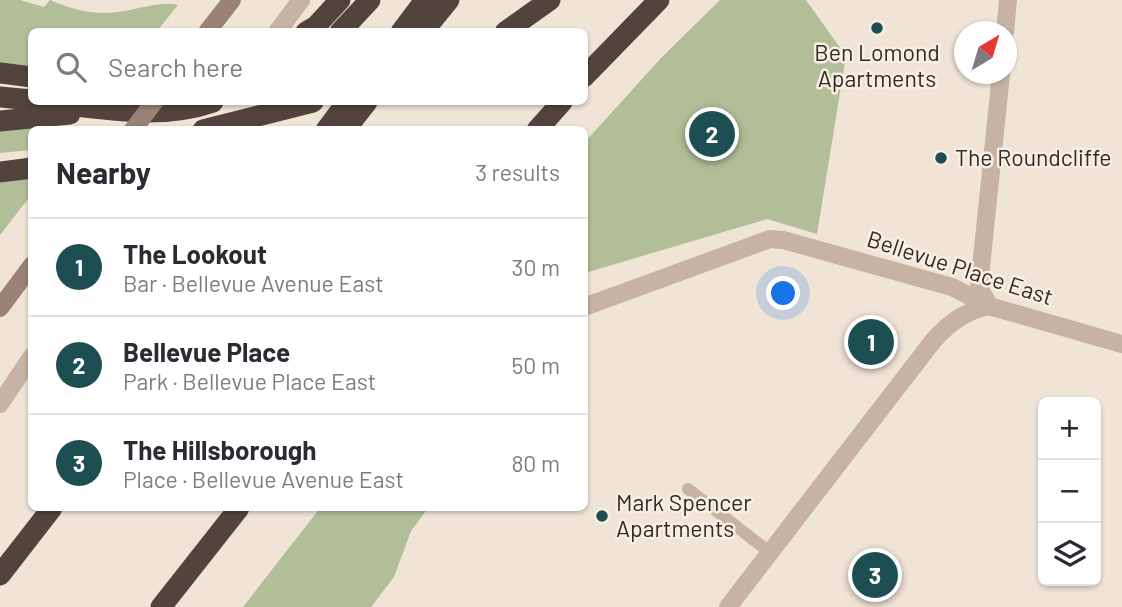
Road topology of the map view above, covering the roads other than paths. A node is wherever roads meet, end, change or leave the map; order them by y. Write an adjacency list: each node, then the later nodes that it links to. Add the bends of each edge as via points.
1 (232, 0): 12 (main road)
2 (301, 0): 13 (street)
3 (340, 0): 14 (highway)
4 (370, 0): 15 (highway)
5 (425, 0): 16 (highway)
6 (449, 0): 17 (highway)
7 (529, 0): 18 (highway)
8 (550, 0): 19 (highway)
9 (659, 0): 21 (highway)
10 (1008, 0): 11 (street)
11 (1006, 21)
12 (210, 28)
13 (280, 28)
14 (313, 28)
15 (344, 28)
16 (404, 28)
17 (426, 28)
18 (503, 28)
19 (511, 28)
20 (0, 73): 22 (highway)
21 (588, 73)
22 (28, 76)
23 (999, 84): 46 (street, via 979,288)
24 (0, 97): 25 (highway)
25 (28, 100)
26 (72, 105): 34 (highway)
27 (152, 105): 36 (main road, bridge)
28 (199, 105): 34 (highway, via 163,112)
29 (220, 105): 37 (street)
30 (301, 105): 38 (highway)
31 (345, 105): 39 (highway)
32 (365, 105): 40 (highway)
33 (559, 105): 41 (highway)
34 (111, 109): 35 (highway)
35 (0, 121)
36 (136, 126)
37 (205, 126)
38 (218, 126)
39 (329, 126)
40 (348, 126)
41 (541, 126)
42 (28, 168): 43 (highway)
43 (0, 172)
44 (28, 270): 47 (main road)
45 (588, 306): 46 (street, Bellevue Place East, via 770,239 952,287)
46 (989, 306): 48 (street, Bellevue Place East); 56 (street, via 964,314 942,331)
47 (0, 307)
48 (1122, 344)
49 (28, 362): 50 (street)
50 (0, 404)
51 (688, 489): 56 (lane)
52 (33, 511): 55 (highway)
53 (50, 511): 57 (highway)
54 (237, 511): 58 (highway)
55 (0, 553)
56 (772, 554): 59 (street)
57 (0, 575)
58 (161, 607)
59 (728, 607)

